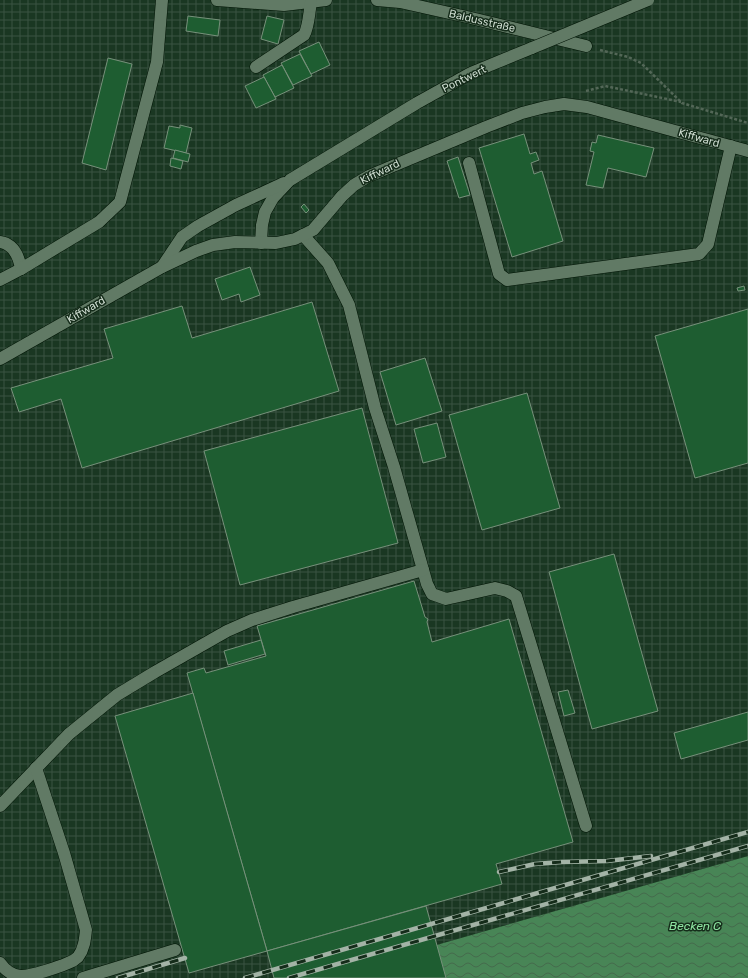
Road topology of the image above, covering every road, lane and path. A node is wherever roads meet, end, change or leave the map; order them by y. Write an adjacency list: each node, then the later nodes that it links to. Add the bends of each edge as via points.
1 (162, 0): 20 (street, via 157,62 120,202 99,222)
2 (217, 0): 6 (street, via 284,5)
3 (326, 0): 6 (street)
4 (377, 0): 7 (street, Baldusstraße, via 400,2 460,15)
5 (648, 0): 15 (street, Pontwert, bridge, via 472,73 417,103)
6 (308, 2): 8 (street, via 309,17 304,35)
7 (586, 46): 9 (path, via 628,57 641,64)
8 (256, 67)
9 (682, 102): 10 (path, via 605,86 575,93); 11 (path)
10 (564, 104): 12 (street, Kiffward, via 587,107); 16 (street, Kiffward, via 522,113 369,176 354,185 313,230)
11 (748, 123)
12 (731, 146): 13 (street, Kiffward); 14 (street, via 708,244 699,254 507,280 499,274)
13 (748, 151)
14 (469, 162)
15 (290, 180): 18 (street, Pontwert, via 273,198 265,212); 19 (street, Pontwert, via 198,226 182,237)
16 (303, 235): 18 (street, Kiffward, via 276,243); 23 (street, via 328,263 349,305 375,408)
17 (0, 242): 20 (street, via 11,246 16,252)
18 (260, 243): 19 (street, Kiffward, via 235,242 213,245)
19 (162, 267): 22 (street, Kiffward)
20 (21, 269): 21 (street)
21 (0, 280)
22 (0, 359)
23 (423, 570): 24 (street, via 286,609 227,631 117,695 69,734); 26 (street, via 432,594 446,599 495,588 516,596)
24 (36, 768): 25 (street); 28 (street, via 86,930 85,940 74,960 32,974 12,974)
25 (0, 806)
26 (586, 826)
27 (175, 950): 29 (street)
28 (0, 963)
29 (83, 978)

